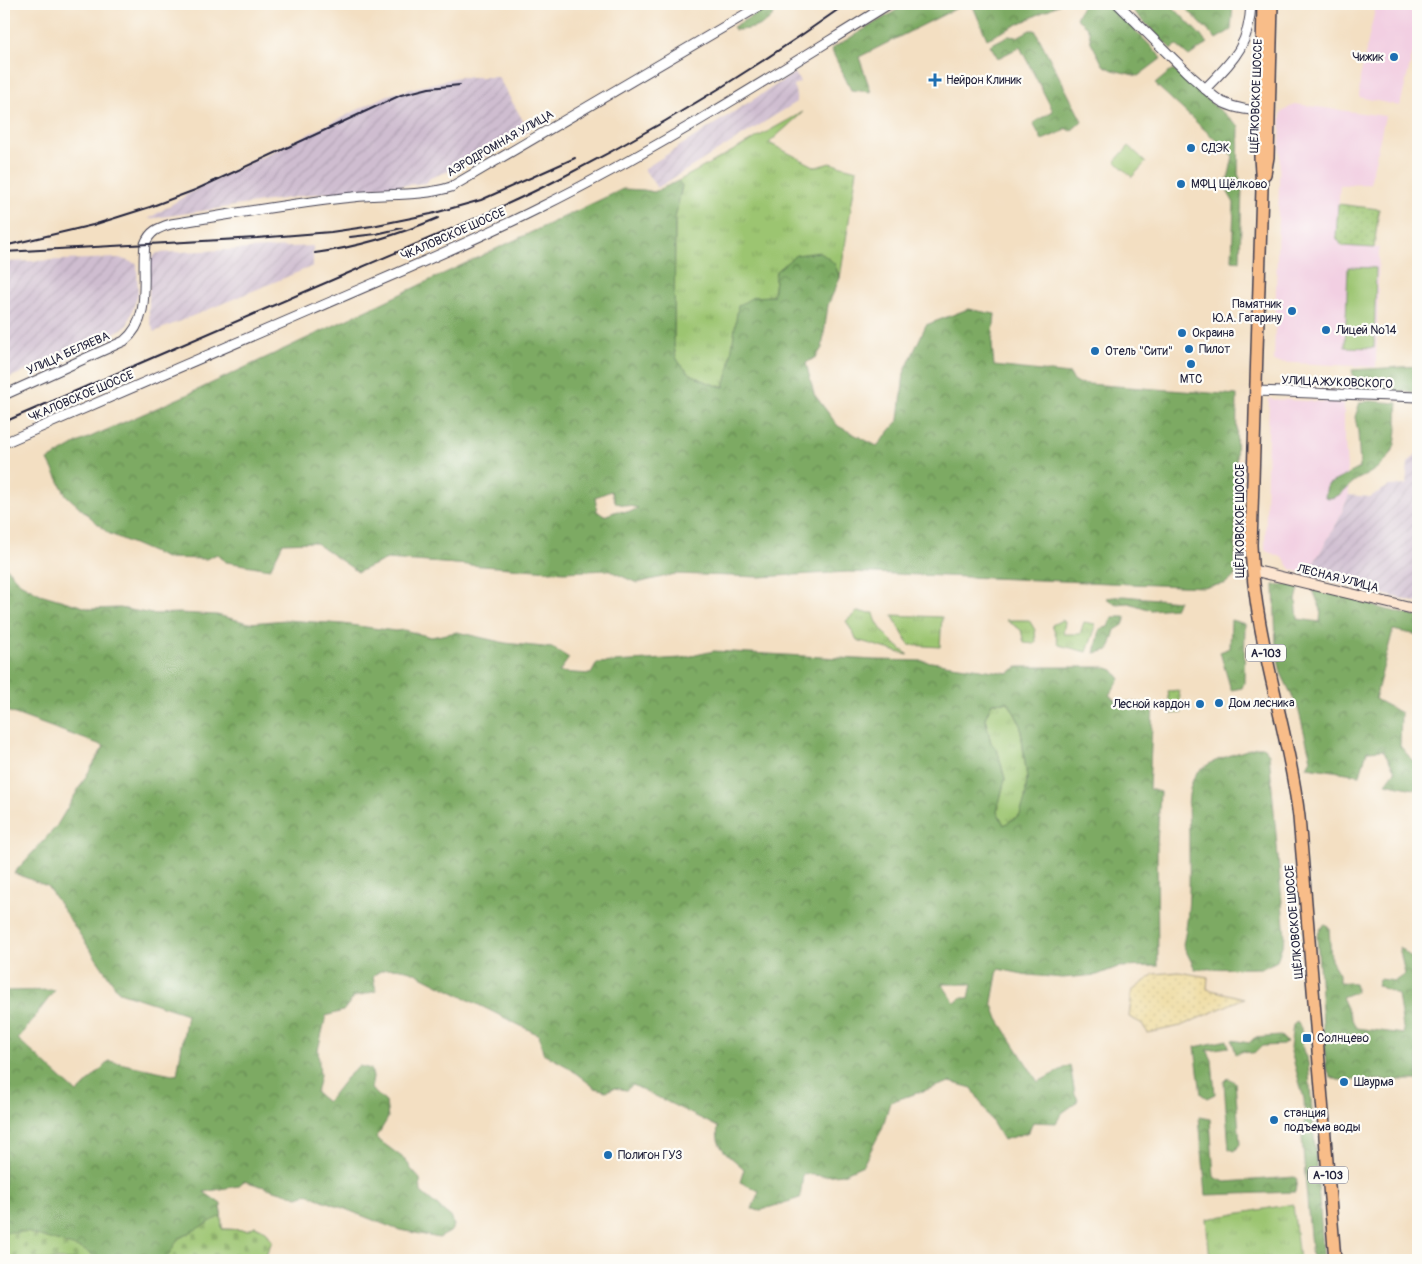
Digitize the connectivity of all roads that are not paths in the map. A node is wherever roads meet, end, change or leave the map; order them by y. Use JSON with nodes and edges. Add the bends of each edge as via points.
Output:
{"nodes":[{"id":1,"x":763,"y":4,"type":"edge"},
{"id":2,"x":889,"y":4,"type":"edge"},
{"id":3,"x":1118,"y":4,"type":"edge"},
{"id":4,"x":1251,"y":4,"type":"edge"},
{"id":5,"x":1263,"y":4,"type":"edge"},
{"id":6,"x":1272,"y":4,"type":"edge"},
{"id":7,"x":1174,"y":60,"type":"junction"},
{"id":8,"x":1215,"y":78,"type":"junction"},
{"id":9,"x":1205,"y":89,"type":"junction"},
{"id":10,"x":1261,"y":89,"type":"junction"},
{"id":11,"x":1218,"y":99,"type":"junction"},
{"id":12,"x":1240,"y":108,"type":"junction"},
{"id":13,"x":1265,"y":108,"type":"junction"},
{"id":14,"x":1260,"y":131,"type":"junction"},
{"id":15,"x":1262,"y":188,"type":"junction"},
{"id":16,"x":138,"y":327,"type":"joint"},
{"id":17,"x":1255,"y":391,"type":"junction"},
{"id":18,"x":4,"y":395,"type":"edge"},
{"id":19,"x":1418,"y":397,"type":"edge"},
{"id":20,"x":4,"y":442,"type":"edge"},
{"id":21,"x":1252,"y":570,"type":"junction"},
{"id":22,"x":1418,"y":610,"type":"edge"},
{"id":23,"x":1335,"y":1260,"type":"edge"}],
"edges":[{"from":1,"to":16,"type":"street","name":"АЭРОДРОМНАЯ УЛИЦА","via":[[451,186],[432,192],[316,201],[171,224],[151,232],[145,249],[143,302]]},
{"from":2,"to":20,"type":"street","name":"ЧКАЛОВСКОЕ ШОССЕ","via":[[748,93],[542,207],[449,251]]},
{"from":3,"to":7,"type":"street"},
{"from":4,"to":8,"type":"street","via":[[1241,49]]},
{"from":5,"to":10,"type":"main road","name":"ЩЁЛКОВСКОЕ ШОССЕ","number":"А-103"},
{"from":6,"to":13,"type":"main road","name":"ЩЁЛКОВСКОЕ ШОССЕ","number":"А-103"},
{"from":7,"to":8,"type":"street","via":[[1207,80]]},
{"from":7,"to":9,"type":"street"},
{"from":8,"to":9,"type":"street"},
{"from":8,"to":11,"type":"street","via":[[1214,93]]},
{"from":9,"to":11,"type":"street"},
{"from":10,"to":12,"type":"street","via":[[1258,99]]},
{"from":10,"to":13,"type":"main road","name":"ЩЁЛКОВСКОЕ ШОССЕ","number":"А-103"},
{"from":11,"to":12,"type":"street"},
{"from":12,"to":13,"type":"street"},
{"from":12,"to":14,"type":"street","via":[[1252,114]]},
{"from":13,"to":14,"type":"main road","name":"ЩЁЛКОВСКОЕ ШОССЕ","number":"А-103"},
{"from":13,"to":15,"type":"main road","name":"ЩЁЛКОВСКОЕ ШОССЕ","number":"А-103","via":[[1268,157]]},
{"from":14,"to":15,"type":"main road","name":"ЩЁЛКОВСКОЕ ШОССЕ","number":"А-103"},
{"from":15,"to":17,"type":"main road","name":"ЩЁЛКОВСКОЕ ШОССЕ","number":"А-103"},
{"from":16,"to":18,"type":"street","name":"УЛИЦА БЕЛЯЕВА","via":[[124,342]]},
{"from":17,"to":19,"type":"street","name":"УЛИЦА ЖУКОВСКОГО"},
{"from":17,"to":21,"type":"main road","name":"ЩЁЛКОВСКОЕ ШОССЕ","number":"А-103"},
{"from":21,"to":22,"type":"main road","name":"ЛЕСНАЯ УЛИЦА"},
{"from":21,"to":23,"type":"main road","name":"ЩЁЛКОВСКОЕ ШОССЕ","number":"А-103","via":[[1296,795]]}]}
